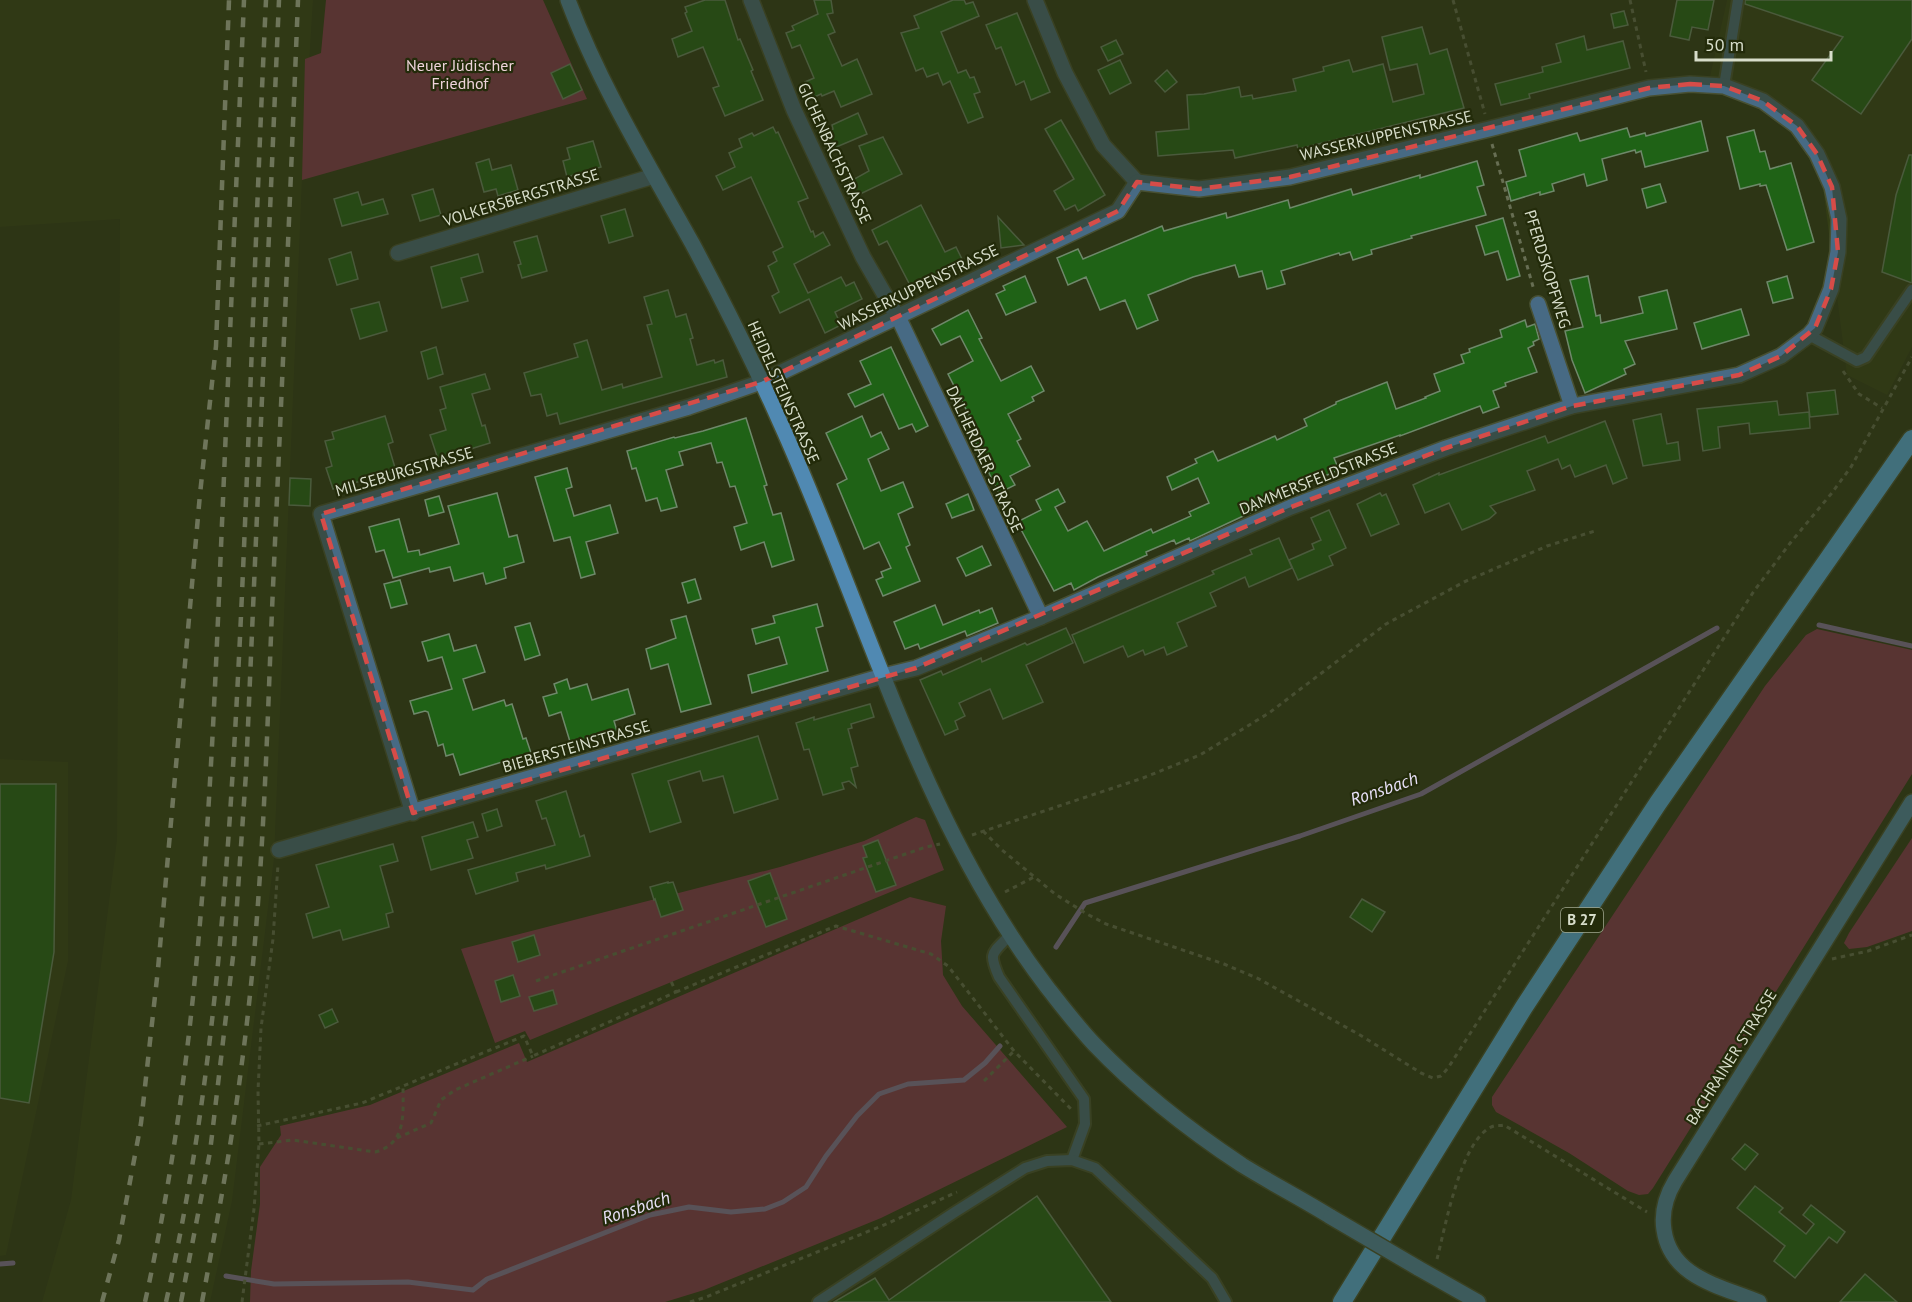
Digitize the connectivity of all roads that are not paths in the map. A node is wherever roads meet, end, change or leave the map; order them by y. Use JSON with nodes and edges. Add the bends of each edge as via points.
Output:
{"nodes":[{"id":1,"x":568,"y":0,"type":"edge"},
{"id":2,"x":751,"y":0,"type":"edge"},
{"id":3,"x":1035,"y":0,"type":"edge"},
{"id":4,"x":1738,"y":0,"type":"edge"},
{"id":5,"x":1724,"y":86,"type":"junction"},
{"id":6,"x":654,"y":176,"type":"junction"},
{"id":7,"x":1137,"y":183,"type":"junction"},
{"id":8,"x":398,"y":253,"type":"dead end"},
{"id":9,"x":1912,"y":290,"type":"edge"},
{"id":10,"x":1538,"y":304,"type":"road end"},
{"id":11,"x":898,"y":316,"type":"junction"},
{"id":12,"x":1809,"y":335,"type":"junction"},
{"id":13,"x":1781,"y":356,"type":"joint"},
{"id":14,"x":761,"y":382,"type":"junction"},
{"id":15,"x":1572,"y":406,"type":"junction"},
{"id":16,"x":1912,"y":439,"type":"edge"},
{"id":17,"x":1041,"y":617,"type":"junction"},
{"id":18,"x":883,"y":676,"type":"junction"},
{"id":19,"x":1912,"y":802,"type":"edge"},
{"id":20,"x":413,"y":813,"type":"junction"},
{"id":21,"x":279,"y":850,"type":"road end"},
{"id":22,"x":1010,"y":935,"type":"junction"},
{"id":23,"x":1072,"y":1160,"type":"junction"},
{"id":24,"x":818,"y":1302,"type":"edge"},
{"id":25,"x":1226,"y":1302,"type":"edge"},
{"id":26,"x":1342,"y":1302,"type":"edge"},
{"id":27,"x":1478,"y":1302,"type":"edge"},
{"id":28,"x":1759,"y":1302,"type":"edge"}],
"edges":[{"from":1,"to":6,"type":"main road","name":"HEIDELSTEINSTRASSE"},
{"from":2,"to":11,"type":"street","name":"GICHENBACHSTRASSE","via":[[799,120],[863,257]]},
{"from":3,"to":7,"type":"street","via":[[1065,74],[1103,145]]},
{"from":4,"to":5,"type":"lane"},
{"from":5,"to":7,"type":"street","name":"WASSERKUPPENSTRASSE","via":[[1649,88],[1290,177],[1199,189]]},
{"from":5,"to":12,"type":"street","name":"WASSERKUPPENSTRASSE","via":[[1763,101],[1797,126],[1817,154],[1832,187],[1839,219],[1838,252],[1831,289]]},
{"from":6,"to":8,"type":"street","name":"VOLKERSBERGSTRASSE"},
{"from":6,"to":14,"type":"main road","name":"HEIDELSTEINSTRASSE"},
{"from":7,"to":11,"type":"street","name":"WASSERKUPPENSTRASSE","via":[[1118,211]]},
{"from":9,"to":12,"type":"lane","via":[[1866,357],[1857,361]]},
{"from":10,"to":15,"type":"street","name":"PFERDSKOPFWEG"},
{"from":11,"to":14,"type":"street","name":"WASSERKUPPENSTRASSE"},
{"from":11,"to":17,"type":"street","name":"DALHERDAER STRASSE"},
{"from":12,"to":13,"type":"street","name":"WASSERKUPPENSTRASSE"},
{"from":13,"to":15,"type":"street","name":"DAMMERSFELDSTRASSE","via":[[1739,375]]},
{"from":14,"to":18,"type":"main road","name":"HEIDELSTEINSTRASSE"},
{"from":14,"to":20,"type":"street","name":"MILSEBURGSTRASSE","via":[[321,514]]},
{"from":15,"to":17,"type":"street","name":"DAMMERSFELDSTRASSE","via":[[1446,447],[1291,507]]},
{"from":16,"to":26,"type":"highway","number":"B 27","via":[[1658,803],[1524,1007]]},
{"from":17,"to":18,"type":"street","name":"DAMMERSFELDSTRASSE","via":[[916,668]]},
{"from":18,"to":20,"type":"street","name":"BIEBERSTEINSTRASSE"},
{"from":18,"to":22,"type":"main road","name":"HEIDELSTEINSTRASSE","via":[[941,811]]},
{"from":19,"to":28,"type":"main road","name":"BACHRAINER STRASSE","via":[[1671,1186],[1664,1206],[1663,1222],[1670,1250],[1678,1263],[1703,1281]]},
{"from":20,"to":21,"type":"street","name":"BIEBERSTEINSTRASSE"},
{"from":22,"to":23,"type":"lane","via":[[996,950],[992,962],[1084,1099],[1085,1124]]},
{"from":22,"to":27,"type":"main road","name":"HEIDELSTEINSTRASSE","bridge":true,"via":[[1092,1042],[1190,1129],[1245,1166]]},
{"from":23,"to":24,"type":"lane","via":[[1047,1161],[1025,1168]]},
{"from":23,"to":25,"type":"lane","via":[[1095,1168],[1212,1278]]}]}
